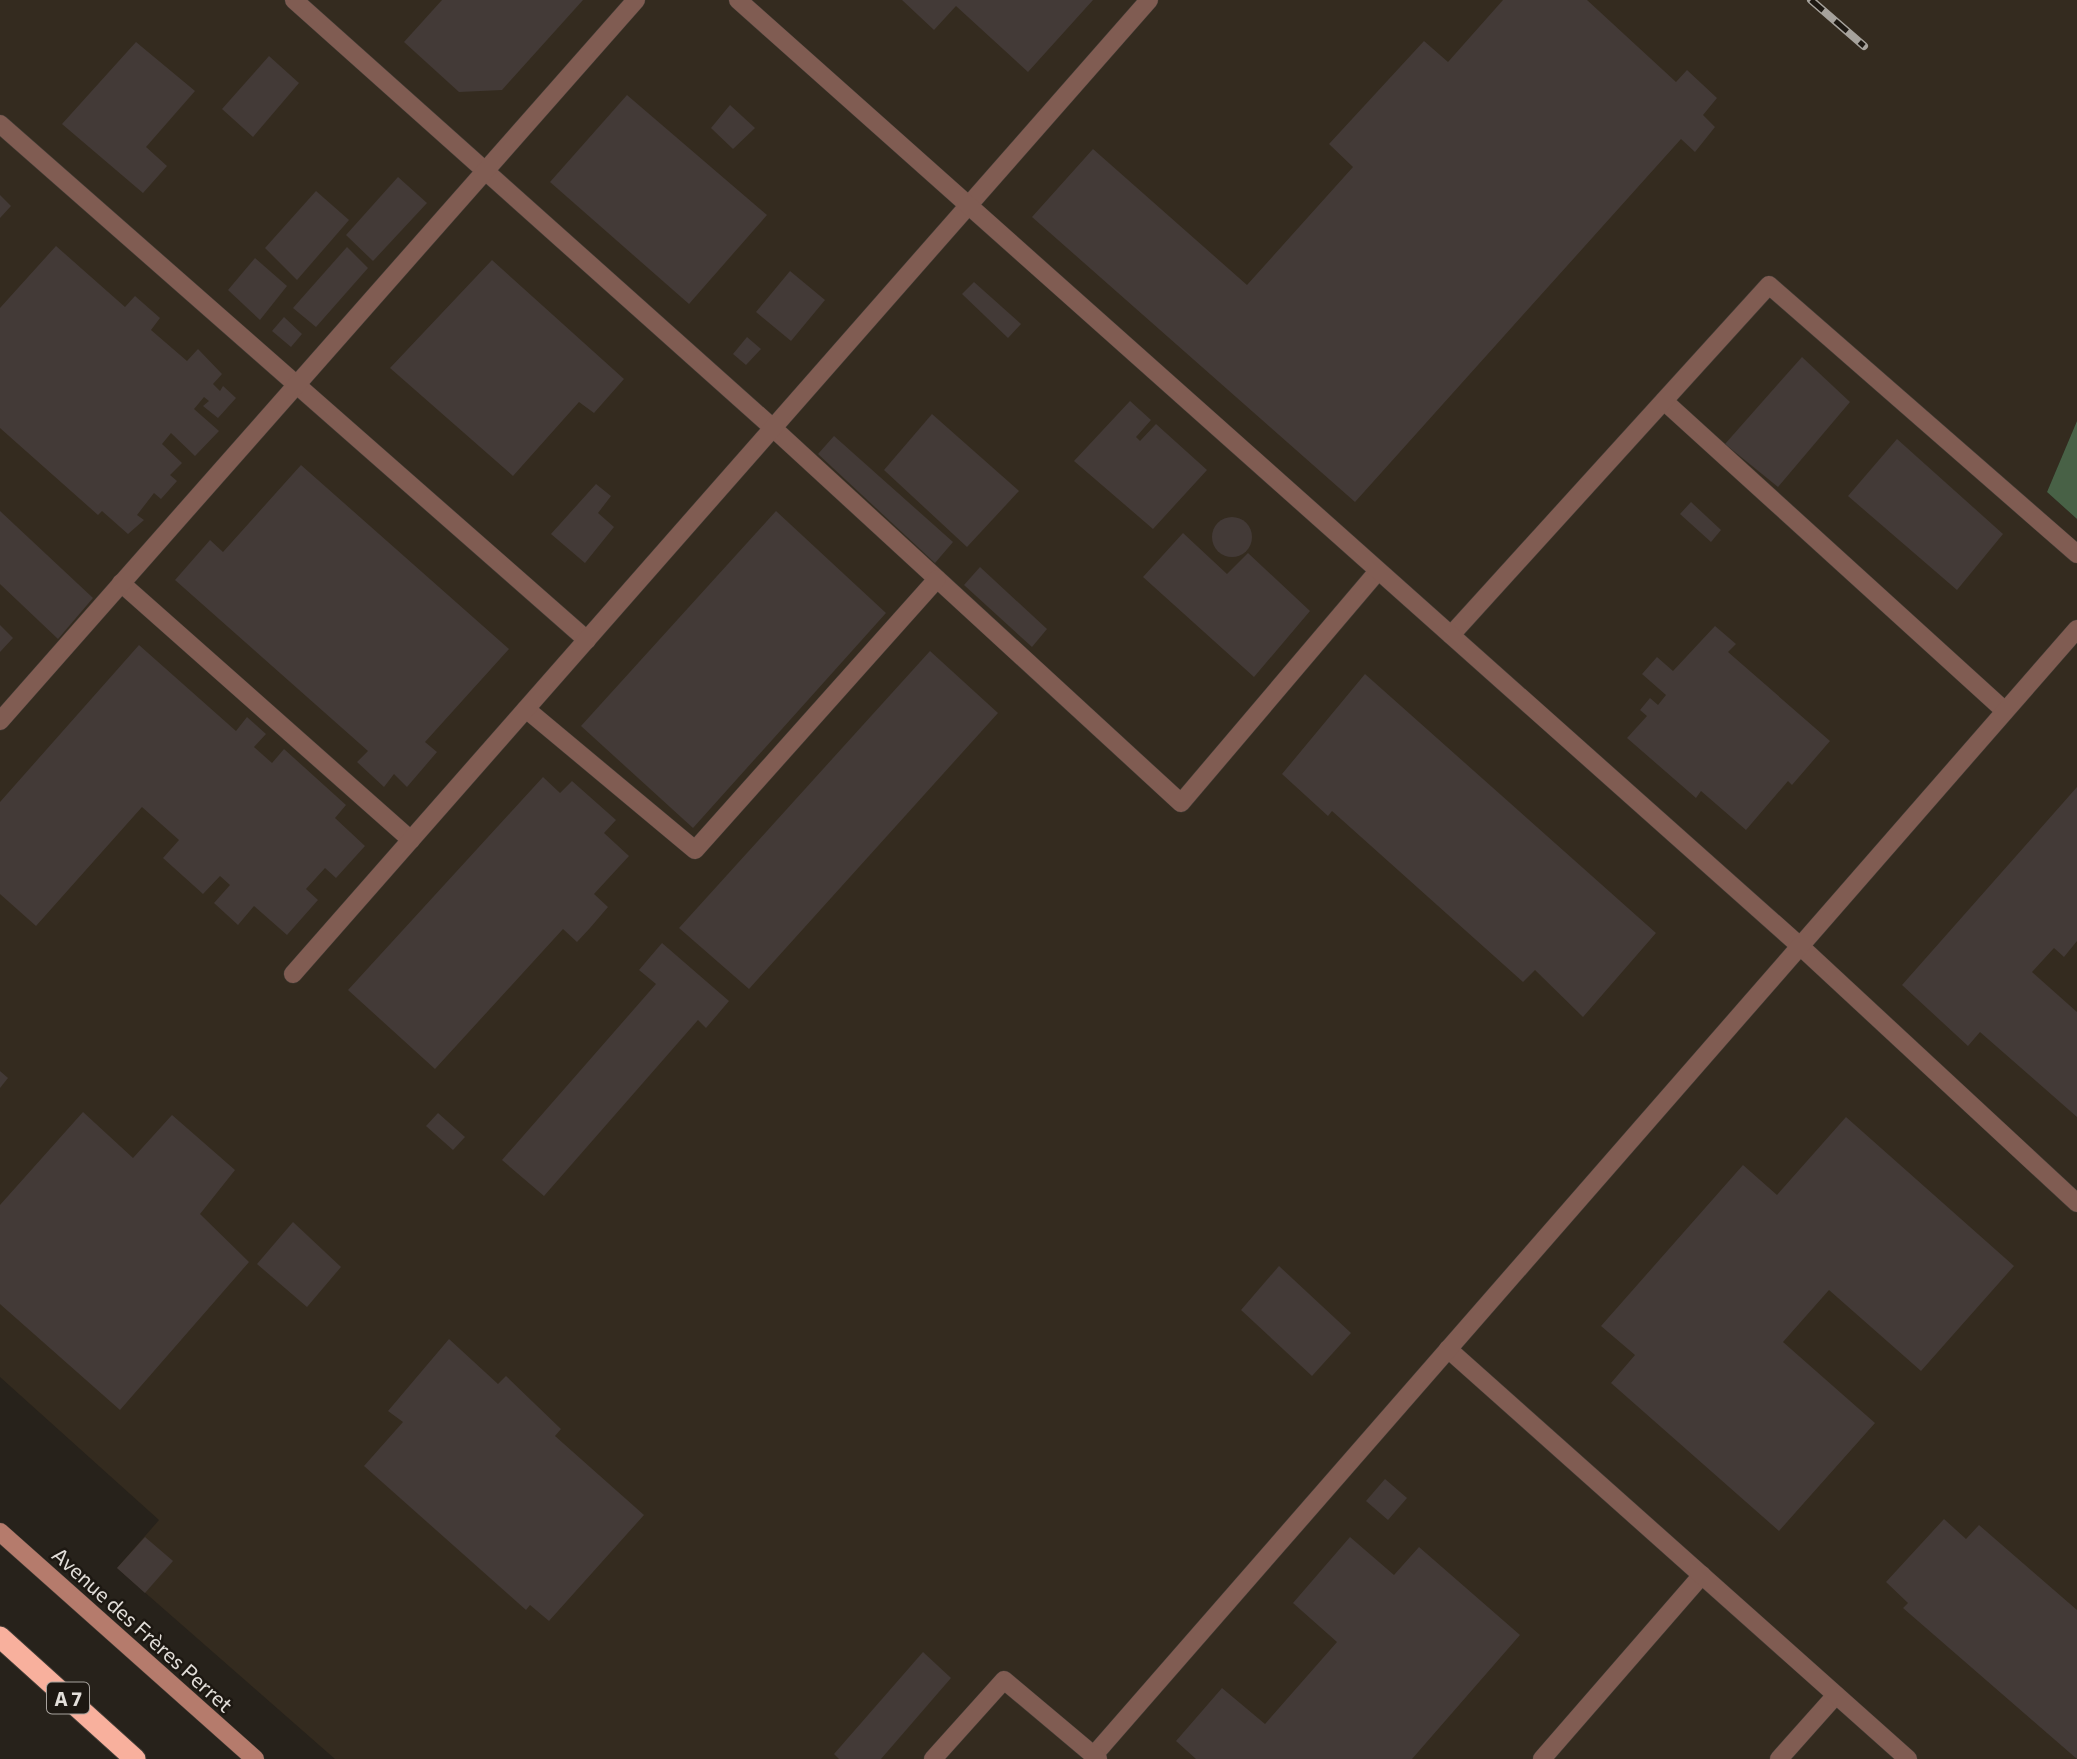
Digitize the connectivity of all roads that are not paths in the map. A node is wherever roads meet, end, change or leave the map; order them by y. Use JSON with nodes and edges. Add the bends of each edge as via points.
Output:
{"nodes":[{"id":1,"x":294,"y":0,"type":"edge"},
{"id":2,"x":636,"y":0,"type":"edge"},
{"id":3,"x":738,"y":0,"type":"edge"},
{"id":4,"x":1149,"y":0,"type":"edge"},
{"id":5,"x":0,"y":124,"type":"edge"},
{"id":6,"x":485,"y":170,"type":"junction"},
{"id":7,"x":969,"y":205,"type":"junction"},
{"id":8,"x":296,"y":385,"type":"junction"},
{"id":9,"x":1664,"y":401,"type":"junction"},
{"id":10,"x":772,"y":428,"type":"junction"},
{"id":11,"x":2077,"y":554,"type":"edge"},
{"id":12,"x":1378,"y":570,"type":"junction"},
{"id":13,"x":937,"y":579,"type":"junction"},
{"id":14,"x":121,"y":583,"type":"junction"},
{"id":15,"x":2077,"y":629,"type":"edge"},
{"id":16,"x":1451,"y":635,"type":"junction"},
{"id":17,"x":587,"y":640,"type":"junction"},
{"id":18,"x":526,"y":709,"type":"junction"},
{"id":19,"x":2005,"y":710,"type":"junction"},
{"id":20,"x":2,"y":715,"type":"edge"},
{"id":21,"x":411,"y":840,"type":"junction"},
{"id":22,"x":1800,"y":946,"type":"junction"},
{"id":23,"x":293,"y":974,"type":"dead end"},
{"id":24,"x":2077,"y":1203,"type":"edge"},
{"id":25,"x":1448,"y":1349,"type":"junction"},
{"id":26,"x":0,"y":1532,"type":"edge"},
{"id":27,"x":1702,"y":1575,"type":"junction"},
{"id":28,"x":0,"y":1637,"type":"edge"},
{"id":29,"x":1836,"y":1695,"type":"junction"},
{"id":30,"x":1096,"y":1757,"type":"edge"},
{"id":31,"x":135,"y":1759,"type":"edge"},
{"id":32,"x":255,"y":1759,"type":"edge"},
{"id":33,"x":933,"y":1759,"type":"edge"},
{"id":34,"x":1542,"y":1759,"type":"edge"},
{"id":35,"x":1779,"y":1759,"type":"edge"},
{"id":36,"x":1908,"y":1759,"type":"edge"}],
"edges":[{"from":1,"to":6,"type":"street"},
{"from":2,"to":6,"type":"street"},
{"from":3,"to":7,"type":"street"},
{"from":4,"to":7,"type":"street"},
{"from":5,"to":8,"type":"street"},
{"from":6,"to":8,"type":"street"},
{"from":6,"to":10,"type":"street"},
{"from":7,"to":10,"type":"street"},
{"from":7,"to":12,"type":"street"},
{"from":8,"to":14,"type":"street"},
{"from":8,"to":17,"type":"street"},
{"from":9,"to":11,"type":"street","via":[[1769,285]]},
{"from":9,"to":16,"type":"street"},
{"from":9,"to":19,"type":"street"},
{"from":10,"to":13,"type":"street"},
{"from":10,"to":17,"type":"street"},
{"from":12,"to":13,"type":"street","via":[[1181,803]]},
{"from":12,"to":16,"type":"street"},
{"from":13,"to":18,"type":"street","via":[[695,850]]},
{"from":14,"to":20,"type":"street"},
{"from":14,"to":21,"type":"street"},
{"from":15,"to":19,"type":"street"},
{"from":16,"to":22,"type":"street"},
{"from":17,"to":18,"type":"street"},
{"from":18,"to":21,"type":"street"},
{"from":19,"to":22,"type":"street"},
{"from":21,"to":23,"type":"street"},
{"from":22,"to":24,"type":"street"},
{"from":22,"to":25,"type":"street"},
{"from":25,"to":27,"type":"street"},
{"from":25,"to":30,"type":"street"},
{"from":26,"to":32,"type":"street","name":"Avenue des Frères Perret"},
{"from":27,"to":29,"type":"street"},
{"from":27,"to":34,"type":"street"},
{"from":28,"to":31,"type":"highway","number":"A 7"},
{"from":29,"to":35,"type":"street"},
{"from":29,"to":36,"type":"street"},
{"from":30,"to":33,"type":"street","via":[[1004,1680]]}]}
